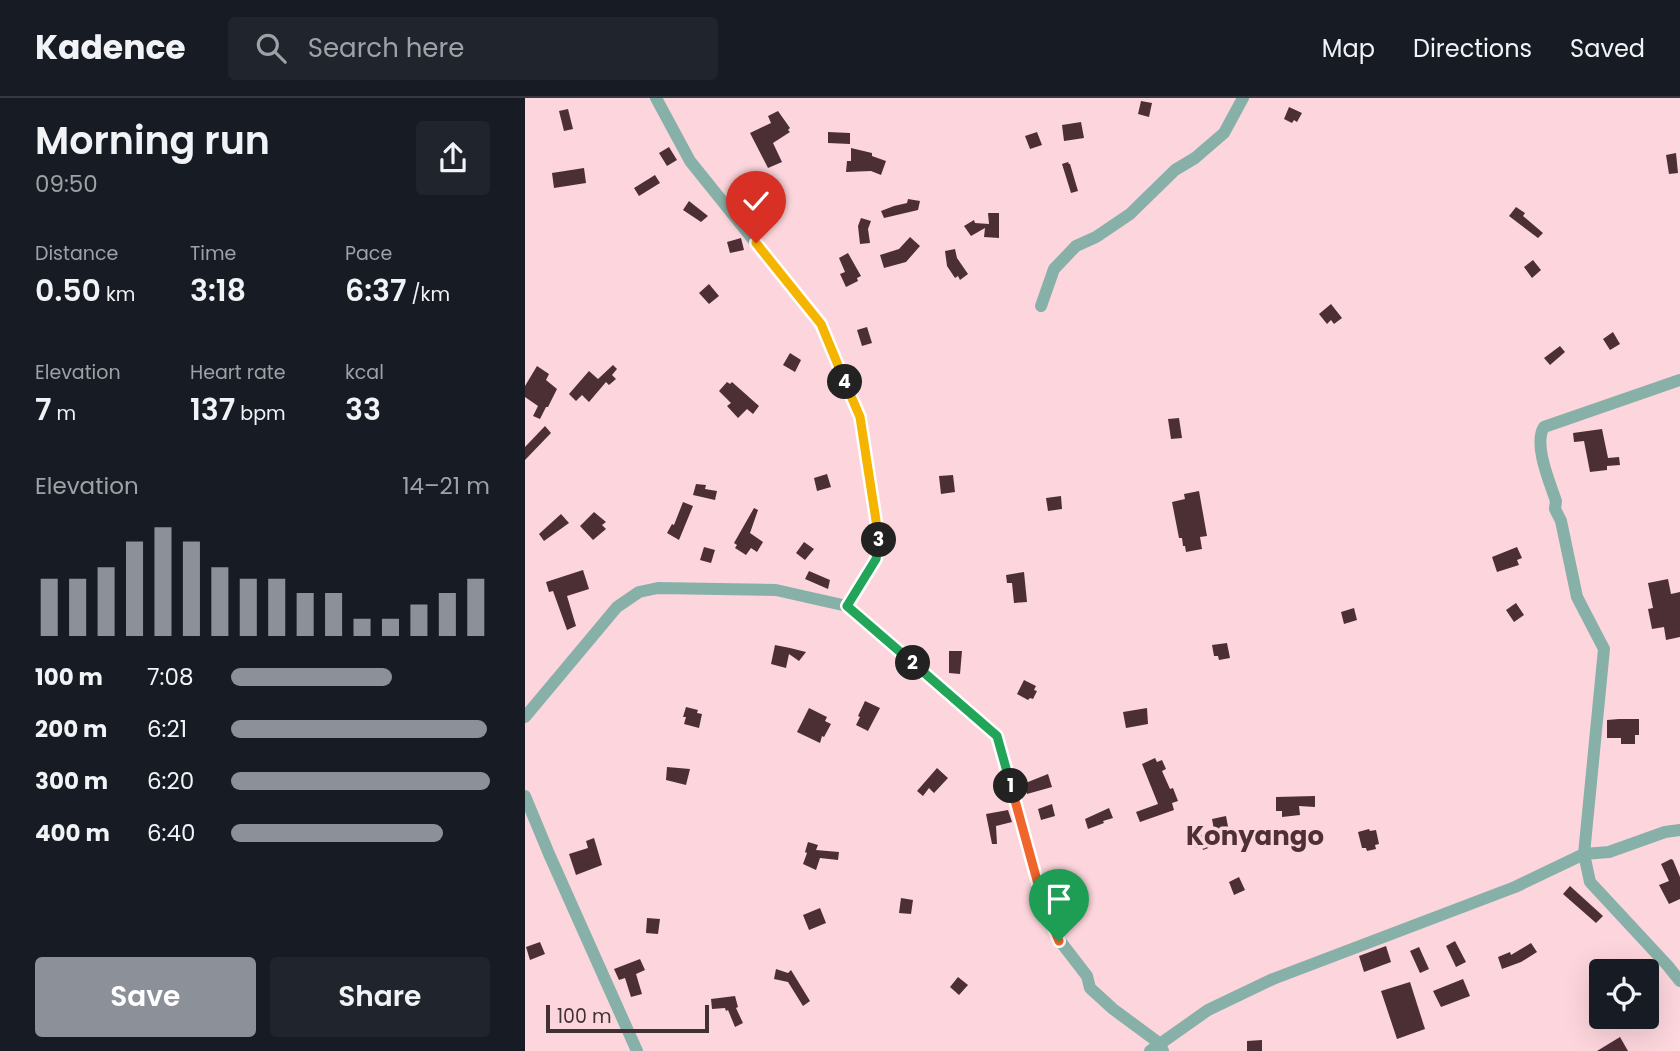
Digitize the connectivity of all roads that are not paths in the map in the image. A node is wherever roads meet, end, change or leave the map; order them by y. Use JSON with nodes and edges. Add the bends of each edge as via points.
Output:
{"nodes":[{"id":1,"x":656,"y":98,"type":"edge"},
{"id":2,"x":1243,"y":98,"type":"edge"},
{"id":3,"x":1041,"y":306,"type":"dead end"},
{"id":4,"x":1680,"y":380,"type":"edge"},
{"id":5,"x":847,"y":606,"type":"junction"},
{"id":6,"x":525,"y":717,"type":"edge"},
{"id":7,"x":525,"y":796,"type":"edge"},
{"id":8,"x":1680,"y":830,"type":"edge"},
{"id":9,"x":1584,"y":854,"type":"junction"},
{"id":10,"x":1680,"y":981,"type":"edge"},
{"id":11,"x":1157,"y":1048,"type":"edge"},
{"id":12,"x":637,"y":1051,"type":"edge"}],
"edges":[{"from":1,"to":5,"type":"street","via":[[691,161],[821,324],[860,417],[879,536],[876,559]]},
{"from":2,"to":3,"type":"street","via":[[1224,133],[1175,170],[1129,214],[1076,246],[1054,269]]},
{"from":4,"to":9,"type":"street","via":[[1544,427],[1540,434],[1577,597],[1604,649]]},
{"from":5,"to":6,"type":"street","via":[[776,590],[658,587],[639,592],[617,607]]},
{"from":5,"to":11,"type":"street","via":[[997,736],[1043,902],[1059,941],[1087,976],[1090,988]]},
{"from":7,"to":12,"type":"street"},
{"from":8,"to":9,"type":"street","via":[[1609,852]]},
{"from":9,"to":10,"type":"street","via":[[1590,882]]},
{"from":9,"to":11,"type":"street","via":[[1515,887],[1273,979],[1208,1010]]}]}
